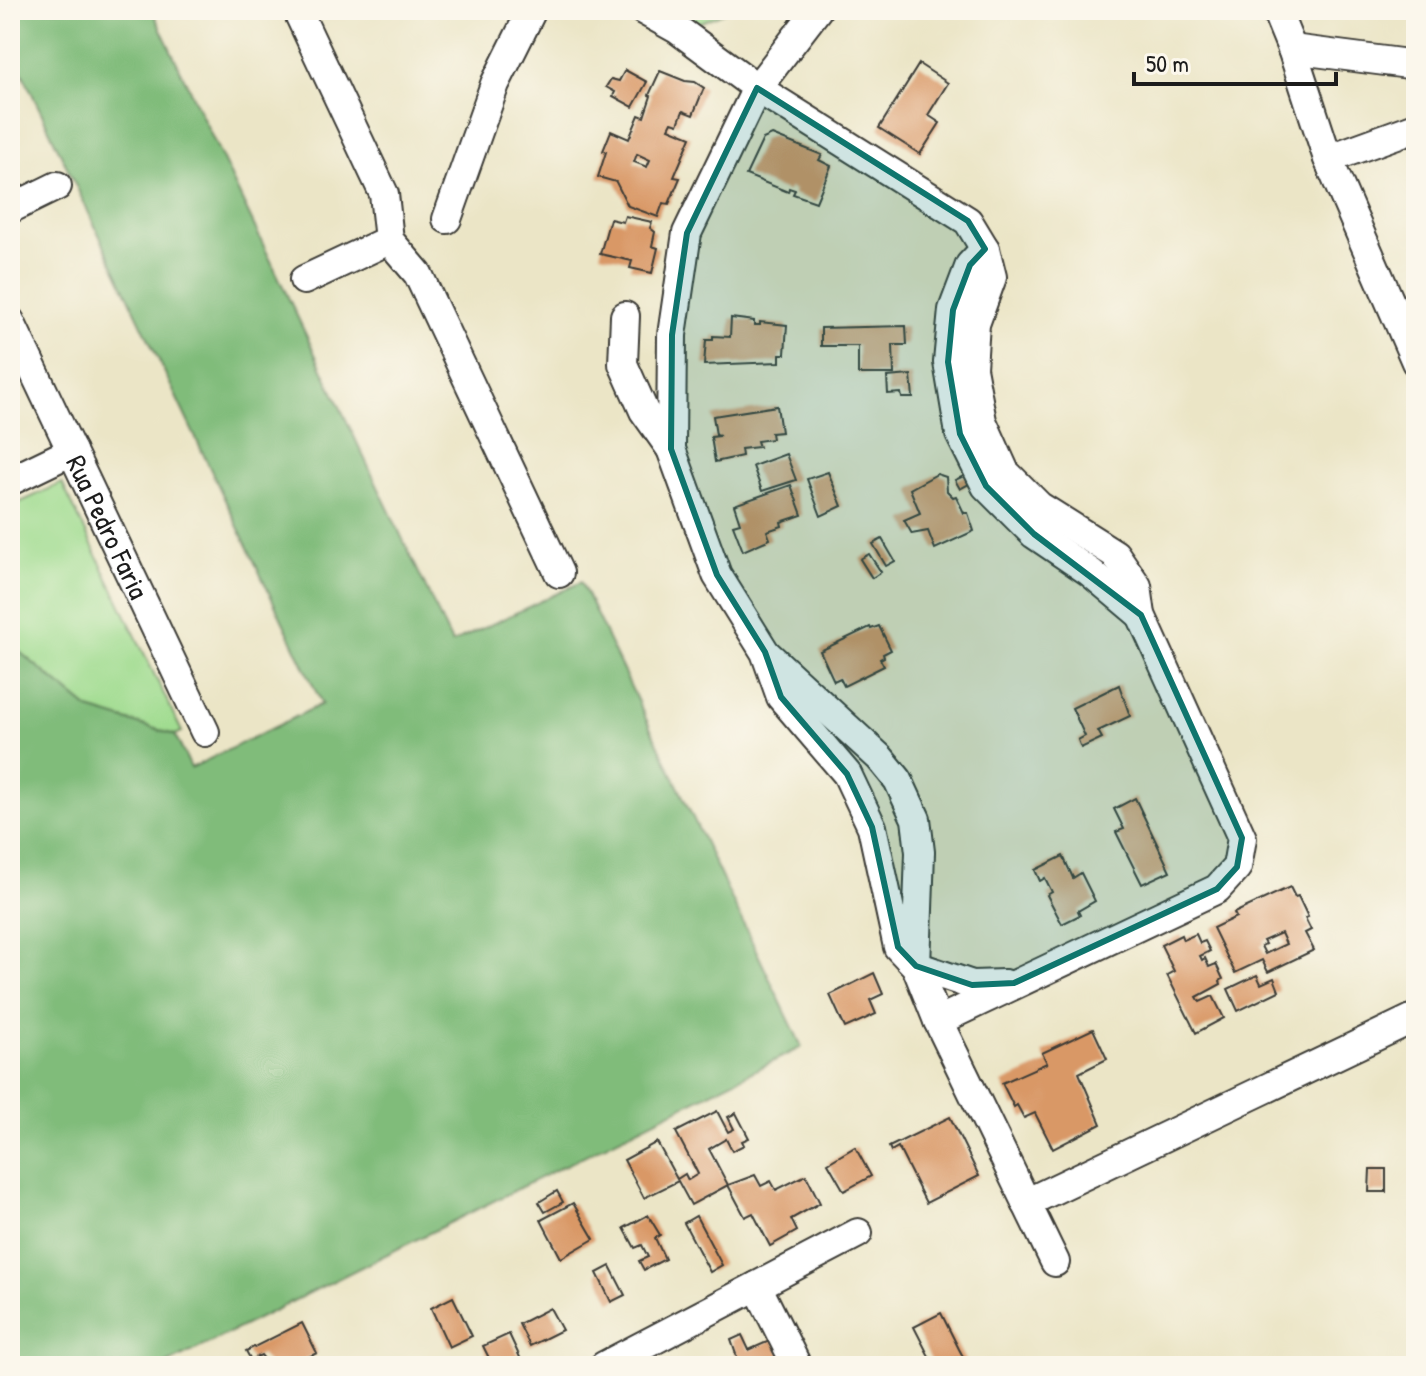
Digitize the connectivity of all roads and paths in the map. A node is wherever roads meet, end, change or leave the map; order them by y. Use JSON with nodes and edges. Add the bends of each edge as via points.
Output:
{"nodes":[{"id":1,"x":297,"y":10,"type":"edge"},
{"id":2,"x":532,"y":10,"type":"edge"},
{"id":3,"x":643,"y":10,"type":"edge"},
{"id":4,"x":817,"y":10,"type":"edge"},
{"id":5,"x":1276,"y":10,"type":"edge"},
{"id":6,"x":1292,"y":49,"type":"junction"},
{"id":7,"x":1416,"y":65,"type":"edge"},
{"id":8,"x":757,"y":88,"type":"junction"},
{"id":9,"x":1416,"y":127,"type":"edge"},
{"id":10,"x":1328,"y":159,"type":"junction"},
{"id":11,"x":57,"y":186,"type":"dead end"},
{"id":12,"x":10,"y":209,"type":"edge"},
{"id":13,"x":447,"y":219,"type":"dead end"},
{"id":14,"x":389,"y":240,"type":"junction"},
{"id":15,"x":304,"y":280,"type":"dead end"},
{"id":16,"x":625,"y":316,"type":"dead end"},
{"id":17,"x":10,"y":321,"type":"edge"},
{"id":18,"x":1416,"y":362,"type":"edge"},
{"id":19,"x":671,"y":449,"type":"junction"},
{"id":20,"x":72,"y":451,"type":"junction"},
{"id":21,"x":10,"y":481,"type":"edge"},
{"id":22,"x":559,"y":573,"type":"dead end"},
{"id":23,"x":765,"y":652,"type":"junction"},
{"id":24,"x":205,"y":732,"type":"dead end"},
{"id":25,"x":916,"y":966,"type":"junction"},
{"id":26,"x":1014,"y":983,"type":"junction"},
{"id":27,"x":1416,"y":1017,"type":"edge"},
{"id":28,"x":938,"y":1021,"type":"junction"},
{"id":29,"x":1026,"y":1203,"type":"junction"},
{"id":30,"x":858,"y":1233,"type":"dead end"},
{"id":31,"x":1055,"y":1262,"type":"dead end"},
{"id":32,"x":757,"y":1286,"type":"junction"},
{"id":33,"x":604,"y":1366,"type":"edge"},
{"id":34,"x":797,"y":1366,"type":"edge"}],
"edges":[{"from":1,"to":14,"type":"street","via":[[384,194]]},
{"from":2,"to":13,"type":"street","via":[[495,84]]},
{"from":3,"to":8,"type":"street"},
{"from":4,"to":8,"type":"street"},
{"from":5,"to":6,"type":"street"},
{"from":6,"to":7,"type":"street"},
{"from":6,"to":10,"type":"street"},
{"from":8,"to":19,"type":"street","via":[[687,233],[672,335]]},
{"from":8,"to":26,"type":"street","via":[[968,221],[985,249],[992,277],[975,324],[972,368],[982,421],[1005,472],[1039,506],[1115,554],[1137,586],[1141,615],[1242,838],[1237,867],[1217,889]]},
{"from":9,"to":10,"type":"street"},
{"from":10,"to":18,"type":"street"},
{"from":11,"to":12,"type":"street"},
{"from":14,"to":15,"type":"street"},
{"from":14,"to":22,"type":"street","via":[[418,274]]},
{"from":16,"to":19,"type":"street","via":[[623,364],[644,411]]},
{"from":17,"to":20,"type":"street","name":"Rua Pedro Faria"},
{"from":19,"to":23,"type":"street","via":[[717,575]]},
{"from":20,"to":21,"type":"street"},
{"from":20,"to":24,"type":"street","name":"Rua Pedro Faria"},
{"from":23,"to":25,"type":"street","via":[[781,697],[847,774],[872,827],[898,947]]},
{"from":23,"to":25,"type":"street","via":[[898,780],[916,819],[920,852]]},
{"from":25,"to":26,"type":"street","via":[[972,985]]},
{"from":25,"to":28,"type":"street"},
{"from":26,"to":28,"type":"street"},
{"from":27,"to":29,"type":"street"},
{"from":28,"to":29,"type":"street"},
{"from":29,"to":31,"type":"street"},
{"from":30,"to":32,"type":"street"},
{"from":32,"to":33,"type":"street"},
{"from":32,"to":34,"type":"street"}]}
